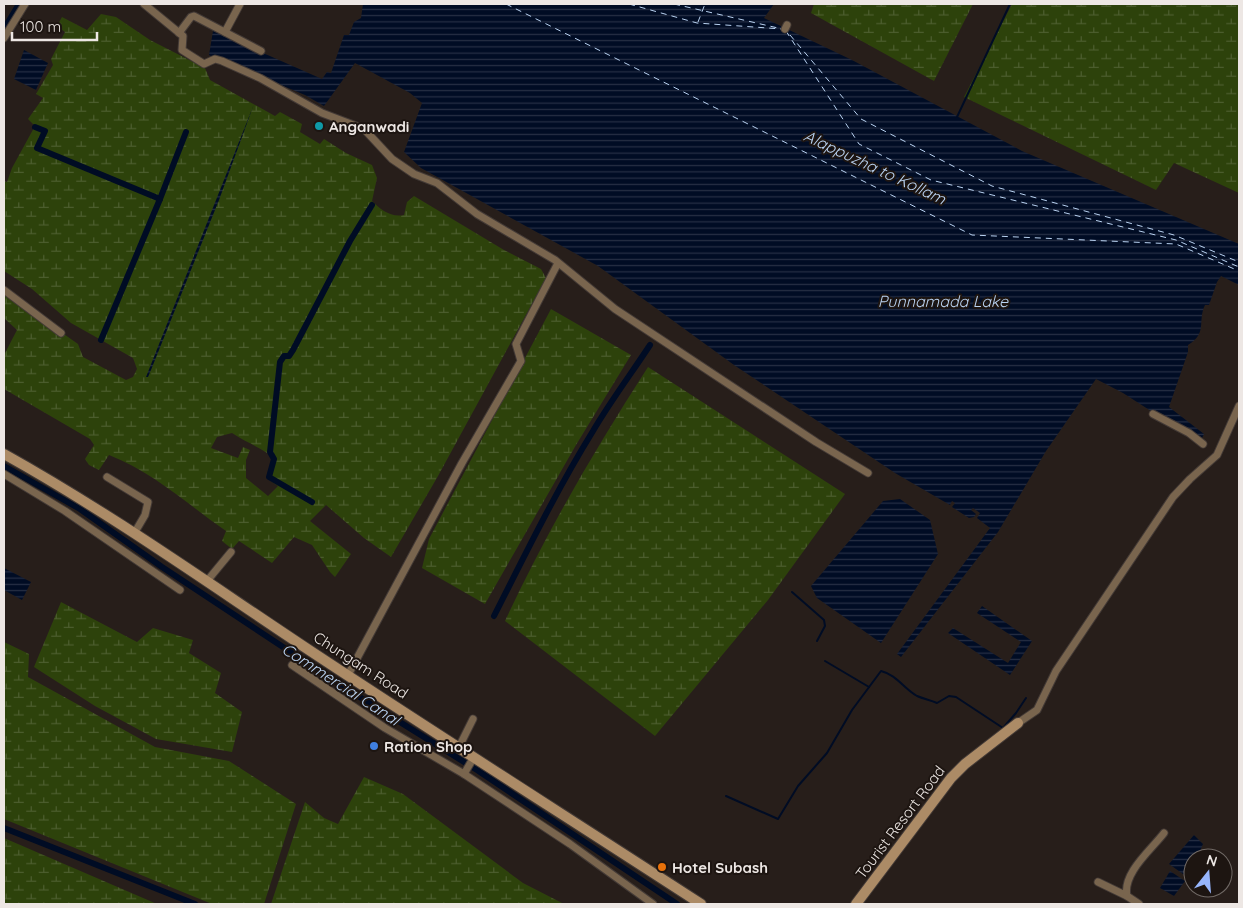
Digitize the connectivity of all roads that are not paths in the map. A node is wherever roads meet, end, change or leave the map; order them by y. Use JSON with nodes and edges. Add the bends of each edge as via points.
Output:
{"nodes":[{"id":1,"x":24,"y":4,"type":"edge"},
{"id":2,"x":144,"y":4,"type":"edge"},
{"id":3,"x":240,"y":4,"type":"edge"},
{"id":4,"x":225,"y":32,"type":"junction"},
{"id":5,"x":179,"y":33,"type":"junction"},
{"id":6,"x":4,"y":38,"type":"edge"},
{"id":7,"x":261,"y":51,"type":"dead end"},
{"id":8,"x":558,"y":263,"type":"junction"},
{"id":9,"x":4,"y":290,"type":"edge"},
{"id":10,"x":61,"y":333,"type":"dead end"},
{"id":11,"x":1239,"y":406,"type":"edge"},
{"id":12,"x":1153,"y":414,"type":"dead end"},
{"id":13,"x":1203,"y":444,"type":"dead end"},
{"id":14,"x":4,"y":454,"type":"edge"},
{"id":15,"x":868,"y":473,"type":"dead end"},
{"id":16,"x":4,"y":474,"type":"edge"},
{"id":17,"x":107,"y":477,"type":"dead end"},
{"id":18,"x":135,"y":532,"type":"junction"},
{"id":19,"x":231,"y":552,"type":"dead end"},
{"id":20,"x":207,"y":581,"type":"junction"},
{"id":21,"x":180,"y":590,"type":"dead end"},
{"id":22,"x":292,"y":665,"type":"dead end"},
{"id":23,"x":348,"y":675,"type":"junction"},
{"id":24,"x":473,"y":719,"type":"dead end"},
{"id":25,"x":1018,"y":723,"type":"joint"},
{"id":26,"x":459,"y":747,"type":"junction"},
{"id":27,"x":473,"y":759,"type":"junction"},
{"id":28,"x":464,"y":773,"type":"junction"},
{"id":29,"x":1164,"y":833,"type":"dead end"},
{"id":30,"x":1098,"y":882,"type":"dead end"},
{"id":31,"x":1127,"y":896,"type":"junction"},
{"id":32,"x":653,"y":904,"type":"edge"},
{"id":33,"x":701,"y":904,"type":"edge"},
{"id":34,"x":856,"y":904,"type":"edge"},
{"id":35,"x":1139,"y":904,"type":"edge"}],
"edges":[{"from":1,"to":6,"type":"street"},
{"from":2,"to":5,"type":"street"},
{"from":3,"to":4,"type":"street"},
{"from":4,"to":5,"type":"street","via":[[192,16]]},
{"from":4,"to":7,"type":"street"},
{"from":5,"to":8,"type":"street","via":[[184,38],[182,50],[200,62],[222,61],[322,113],[364,129],[392,159],[414,174],[437,183],[477,214]]},
{"from":8,"to":15,"type":"street","via":[[615,309]]},
{"from":8,"to":23,"type":"street","via":[[516,344],[521,361]]},
{"from":9,"to":10,"type":"street"},
{"from":11,"to":25,"type":"street","via":[[1217,455],[1174,497],[1056,671],[1036,710]]},
{"from":12,"to":13,"type":"street"},
{"from":14,"to":18,"type":"main road","name":"Chungam Road"},
{"from":16,"to":21,"type":"street","via":[[65,511]]},
{"from":17,"to":18,"type":"street","via":[[148,502]]},
{"from":18,"to":20,"type":"main road","name":"Chungam Road"},
{"from":19,"to":20,"type":"street"},
{"from":20,"to":23,"type":"main road","name":"Chungam Road"},
{"from":22,"to":28,"type":"street","via":[[385,728]]},
{"from":23,"to":26,"type":"main road","name":"Chungam Road"},
{"from":24,"to":26,"type":"street"},
{"from":25,"to":34,"type":"main road","name":"Tourist Resort Road","via":[[951,778]]},
{"from":26,"to":27,"type":"main road","name":"Chungam Road"},
{"from":27,"to":28,"type":"street"},
{"from":27,"to":33,"type":"main road","name":"Chungam Road"},
{"from":28,"to":32,"type":"street"},
{"from":29,"to":31,"type":"street","via":[[1137,864]]},
{"from":30,"to":31,"type":"street"},
{"from":31,"to":35,"type":"street"}]}
